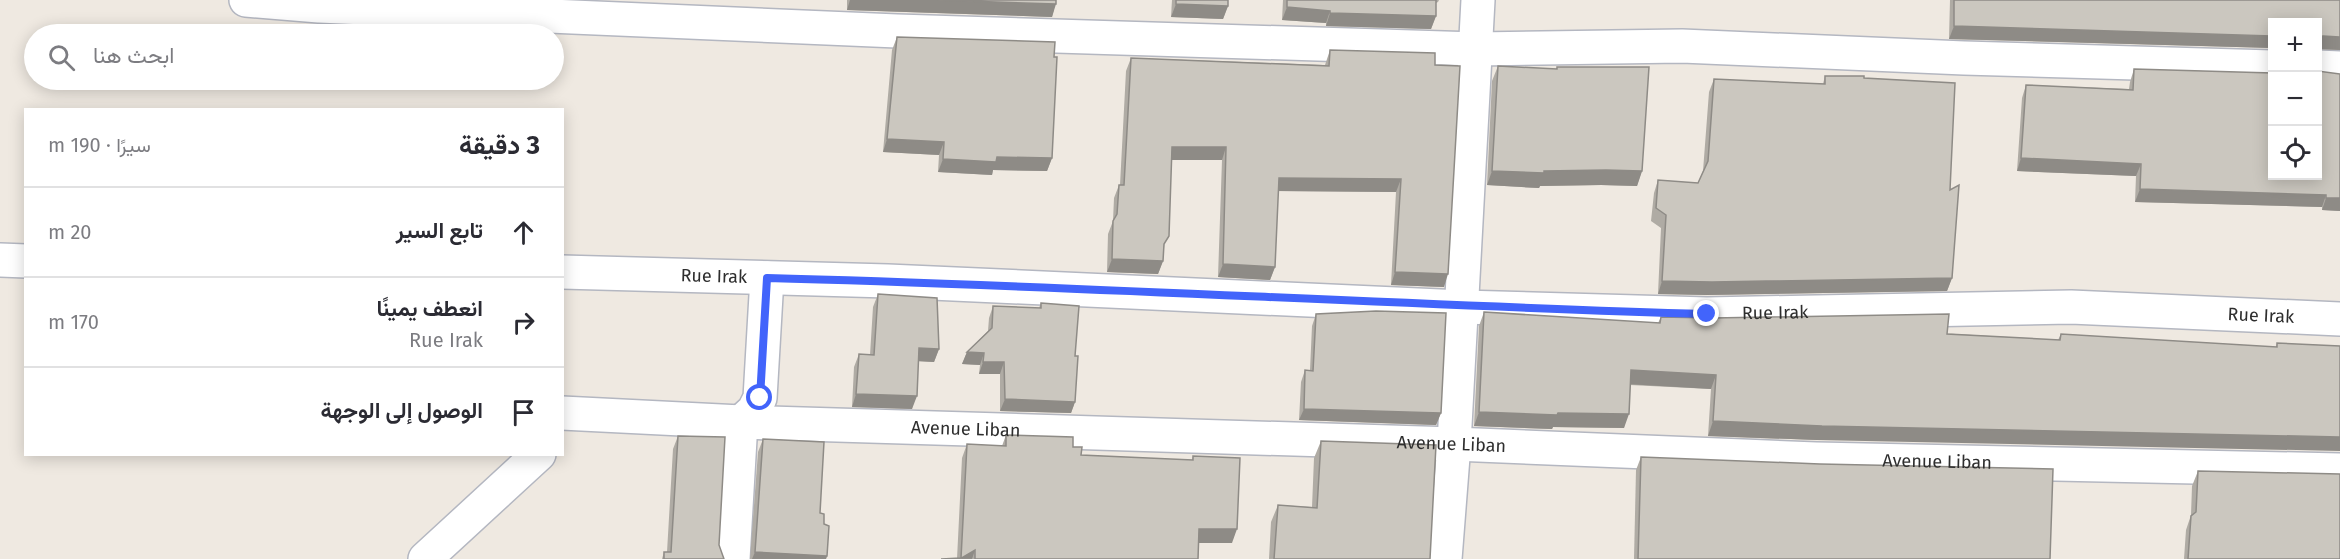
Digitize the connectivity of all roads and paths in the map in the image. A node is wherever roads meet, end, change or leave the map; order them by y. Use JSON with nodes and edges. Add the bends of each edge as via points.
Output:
{"nodes":[{"id":1,"x":246,"y":0,"type":"edge"},
{"id":2,"x":1478,"y":0,"type":"edge"},
{"id":3,"x":319,"y":3,"type":"edge"},
{"id":4,"x":1476,"y":50,"type":"junction"},
{"id":5,"x":2268,"y":67,"type":"edge"},
{"id":6,"x":2322,"y":67,"type":"edge"},
{"id":7,"x":2340,"y":68,"type":"edge"},
{"id":8,"x":0,"y":260,"type":"edge"},
{"id":9,"x":24,"y":261,"type":"edge"},
{"id":10,"x":564,"y":272,"type":"edge"},
{"id":11,"x":767,"y":278,"type":"junction"},
{"id":12,"x":1462,"y":307,"type":"junction"},
{"id":13,"x":2340,"y":319,"type":"edge"},
{"id":14,"x":570,"y":420,"type":"edge"},
{"id":15,"x":741,"y":422,"type":"junction"},
{"id":16,"x":1454,"y":444,"type":"junction"},
{"id":17,"x":537,"y":456,"type":"edge"},
{"id":18,"x":2340,"y":470,"type":"edge"},
{"id":19,"x":425,"y":559,"type":"edge"},
{"id":20,"x":733,"y":559,"type":"edge"},
{"id":21,"x":1445,"y":559,"type":"edge"}],
"edges":[{"from":1,"to":3,"type":"street"},
{"from":2,"to":4,"type":"street"},
{"from":3,"to":4,"type":"street","via":[[909,32]]},
{"from":4,"to":5,"type":"street","via":[[1682,46]]},
{"from":4,"to":12,"type":"street"},
{"from":6,"to":7,"type":"street"},
{"from":8,"to":9,"type":"street"},
{"from":10,"to":11,"type":"street","name":"Rue Irak"},
{"from":11,"to":12,"type":"street","name":"Rue Irak"},
{"from":11,"to":15,"type":"street","via":[[760,398]]},
{"from":12,"to":13,"type":"street","name":"Rue Irak","via":[[1707,314],[2072,308]]},
{"from":12,"to":16,"type":"street"},
{"from":14,"to":15,"type":"street","name":"Avenue Liban"},
{"from":15,"to":16,"type":"street","name":"Avenue Liban"},
{"from":15,"to":20,"type":"street"},
{"from":16,"to":18,"type":"street","name":"Avenue Liban","via":[[1816,459]]},
{"from":16,"to":21,"type":"street"},
{"from":17,"to":19,"type":"street"}]}
